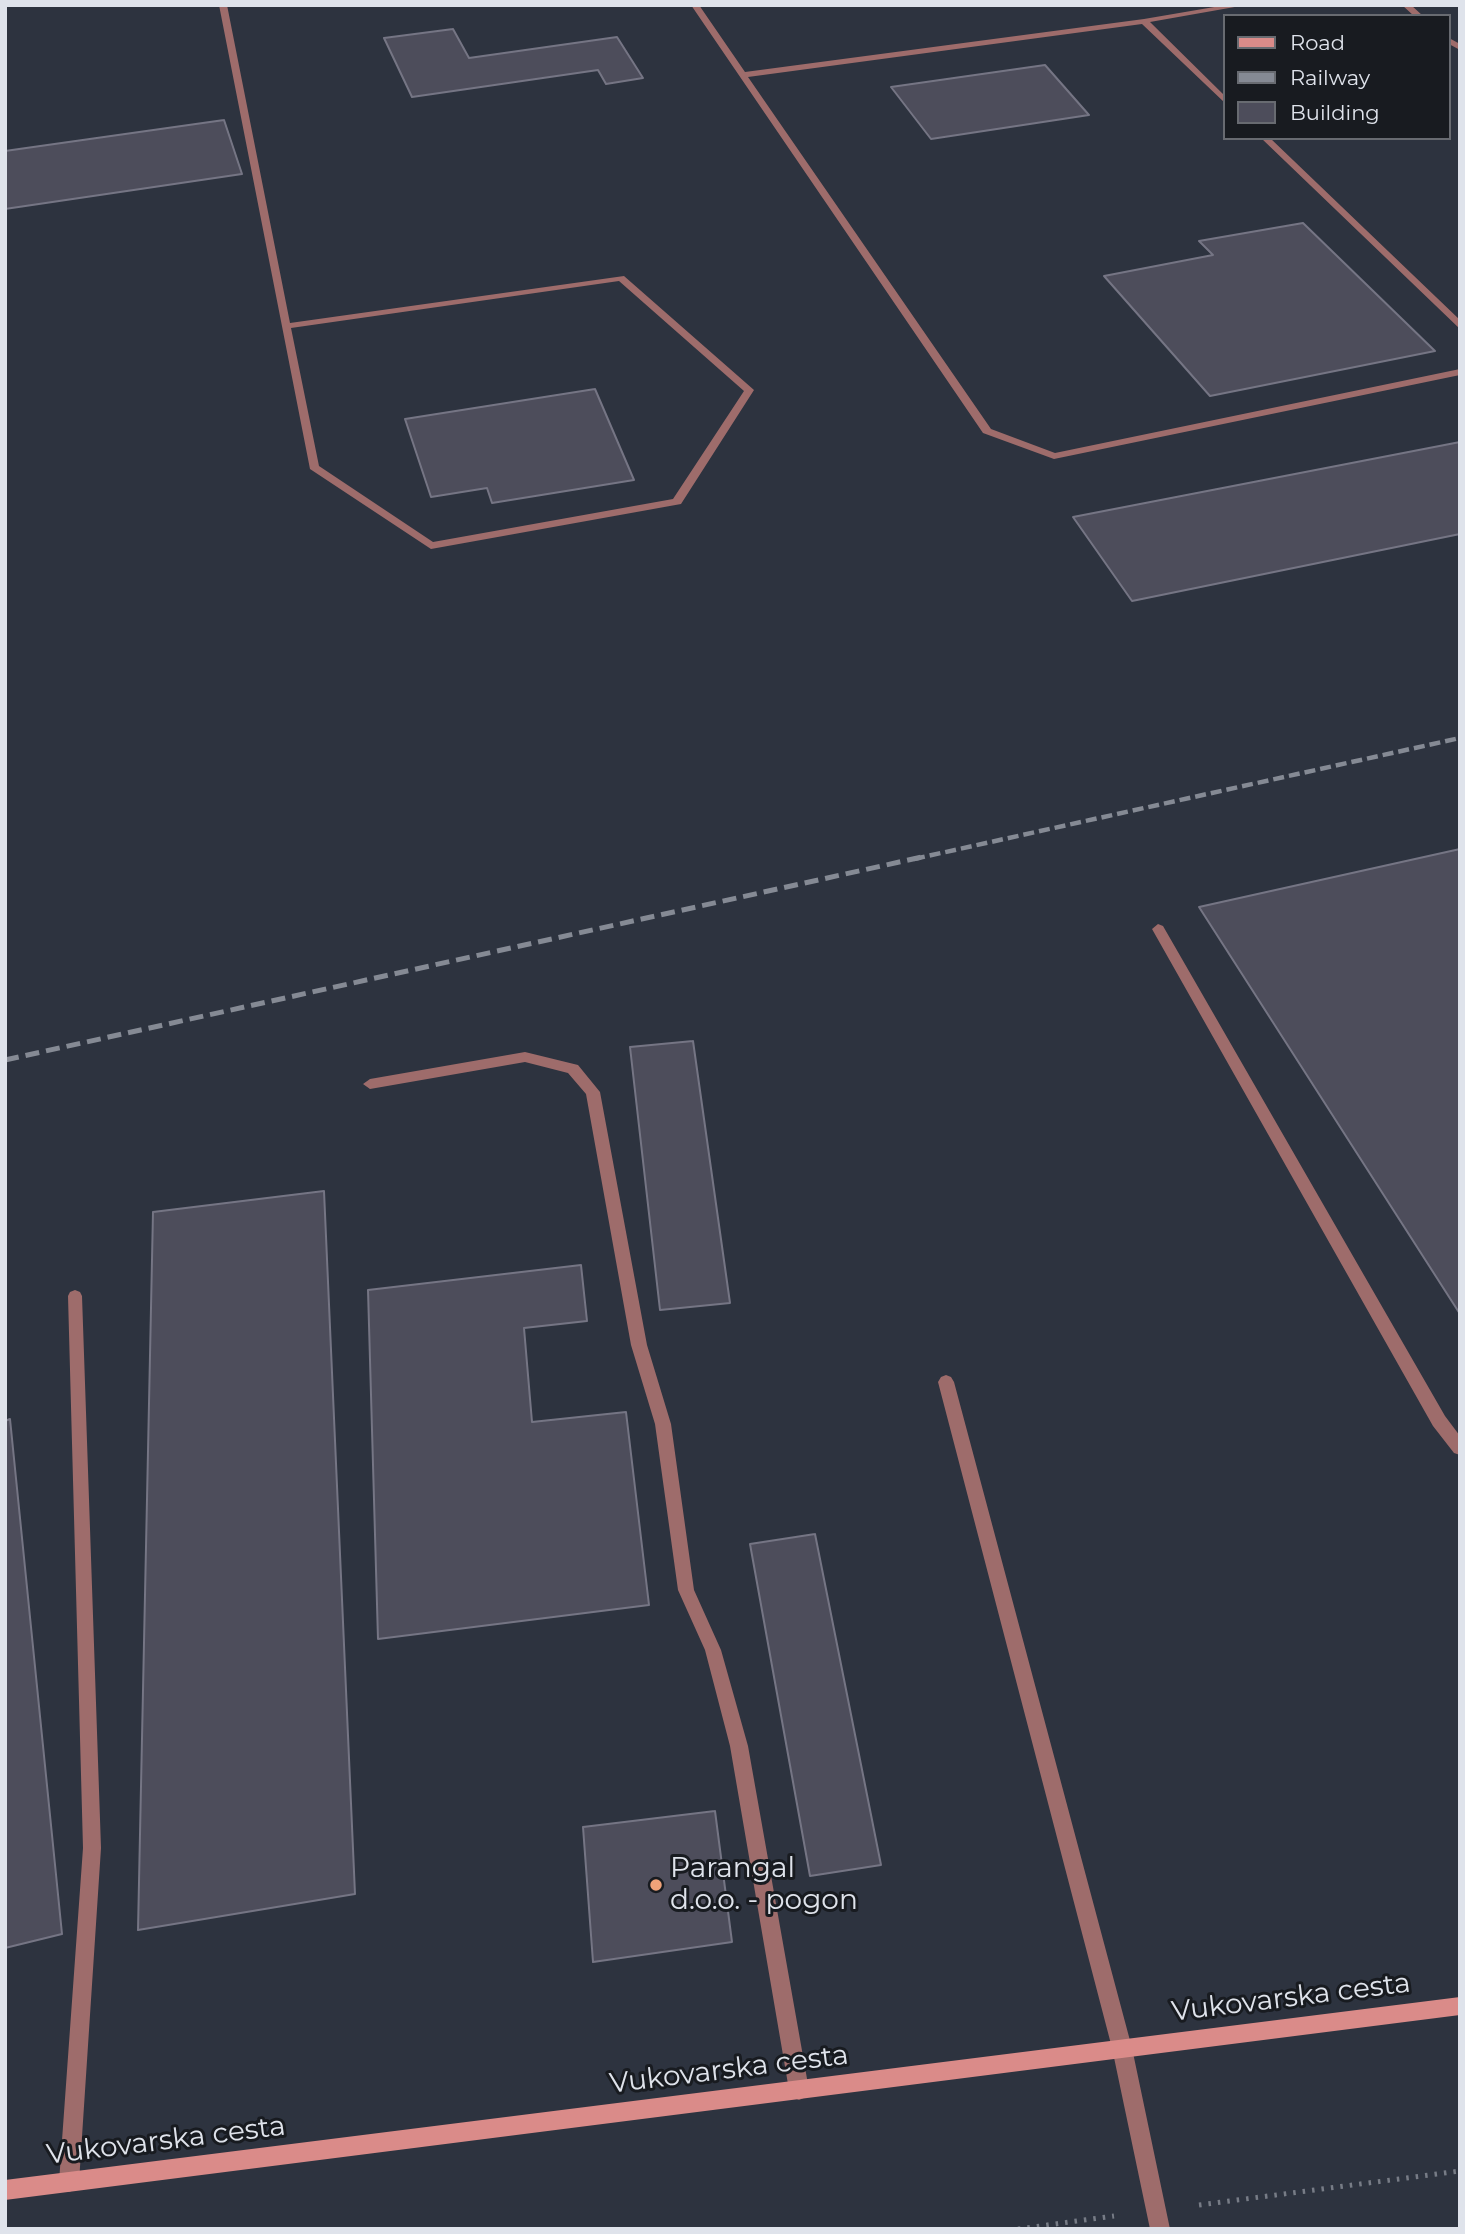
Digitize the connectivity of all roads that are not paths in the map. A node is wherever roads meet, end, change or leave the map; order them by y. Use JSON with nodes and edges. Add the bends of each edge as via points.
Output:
{"nodes":[{"id":1,"x":223,"y":5,"type":"edge"},
{"id":2,"x":695,"y":5,"type":"edge"},
{"id":3,"x":1242,"y":5,"type":"edge"},
{"id":4,"x":1144,"y":21,"type":"junction"},
{"id":5,"x":743,"y":75,"type":"junction"},
{"id":6,"x":1224,"y":99,"type":"edge"},
{"id":7,"x":1267,"y":140,"type":"edge"},
{"id":8,"x":286,"y":326,"type":"junction"},
{"id":9,"x":1460,"y":326,"type":"edge"},
{"id":10,"x":1460,"y":372,"type":"edge"},
{"id":11,"x":1158,"y":929,"type":"dead end"},
{"id":12,"x":370,"y":1084,"type":"dead end"},
{"id":13,"x":75,"y":1296,"type":"dead end"},
{"id":14,"x":946,"y":1382,"type":"dead end"},
{"id":15,"x":1460,"y":1448,"type":"edge"},
{"id":16,"x":1460,"y":2006,"type":"edge"},
{"id":17,"x":1122,"y":2048,"type":"junction"},
{"id":18,"x":799,"y":2090,"type":"junction"},
{"id":19,"x":69,"y":2182,"type":"junction"},
{"id":20,"x":5,"y":2190,"type":"edge"},
{"id":21,"x":1158,"y":2219,"type":"edge"}],
"edges":[{"from":1,"to":8,"type":"lane"},
{"from":2,"to":5,"type":"lane"},
{"from":3,"to":4,"type":"lane"},
{"from":4,"to":5,"type":"lane"},
{"from":4,"to":6,"type":"lane"},
{"from":5,"to":10,"type":"lane","via":[[987,431],[1054,456]]},
{"from":7,"to":9,"type":"lane"},
{"from":8,"to":8,"type":"lane","via":[[314,467],[431,546],[677,502],[749,390],[621,278]]},
{"from":11,"to":15,"type":"lane","via":[[1438,1421]]},
{"from":12,"to":18,"type":"lane","via":[[524,1057],[573,1069],[593,1092],[639,1345],[663,1424],[686,1590],[713,1650],[739,1746]]},
{"from":13,"to":19,"type":"lane","via":[[92,1847]]},
{"from":14,"to":17,"type":"lane"},
{"from":16,"to":17,"type":"main road","name":"Vukovarska cesta"},
{"from":17,"to":18,"type":"main road","name":"Vukovarska cesta"},
{"from":17,"to":21,"type":"lane"},
{"from":18,"to":19,"type":"main road","name":"Vukovarska cesta"},
{"from":19,"to":20,"type":"main road","name":"Vukovarska cesta"}]}
